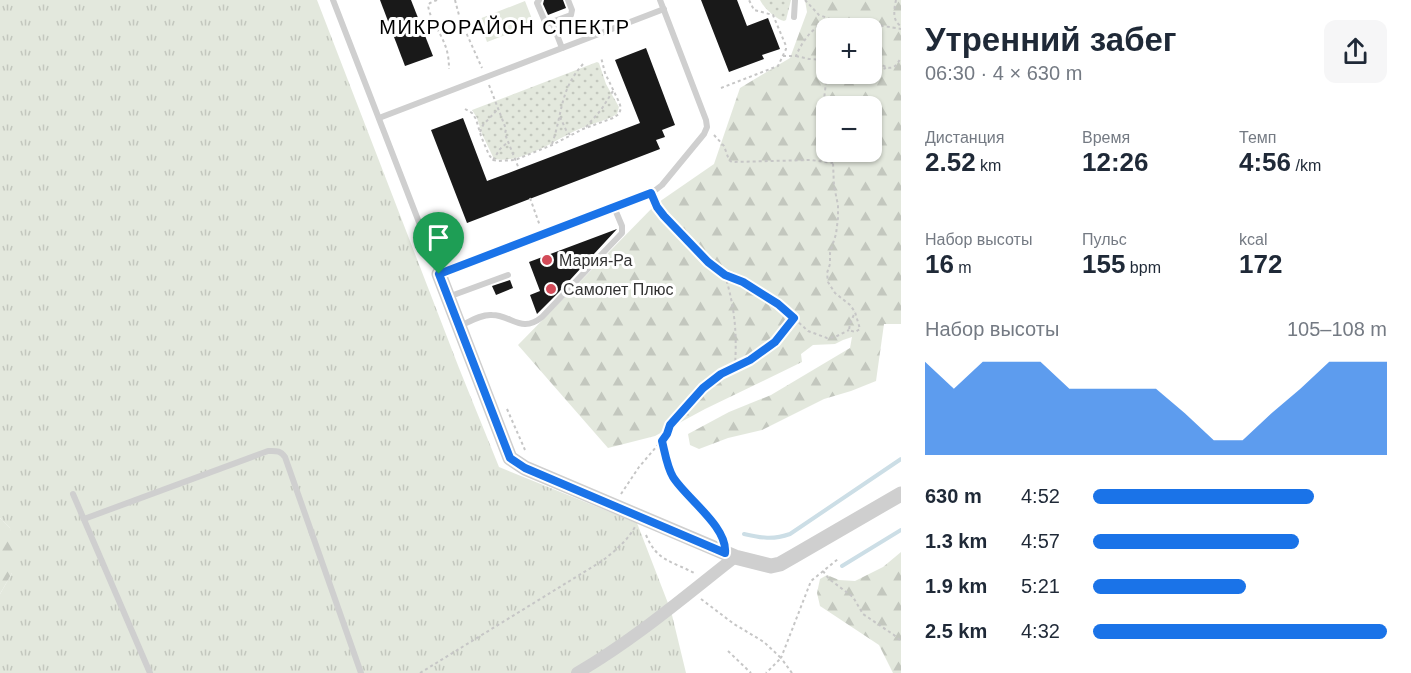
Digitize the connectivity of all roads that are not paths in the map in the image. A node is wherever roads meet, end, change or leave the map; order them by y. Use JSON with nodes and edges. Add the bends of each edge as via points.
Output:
{"nodes":[{"id":1,"x":333,"y":0,"type":"edge"},
{"id":2,"x":539,"y":0,"type":"edge"},
{"id":3,"x":568,"y":0,"type":"edge"},
{"id":4,"x":660,"y":0,"type":"edge"},
{"id":5,"x":795,"y":0,"type":"edge"},
{"id":6,"x":664,"y":9,"type":"junction"},
{"id":7,"x":794,"y":17,"type":"dead end"},
{"id":8,"x":552,"y":22,"type":"junction"},
{"id":9,"x":562,"y":48,"type":"junction"},
{"id":10,"x":379,"y":118,"type":"junction"},
{"id":11,"x":614,"y":207,"type":"junction"},
{"id":12,"x":439,"y":274,"type":"junction"},
{"id":13,"x":508,"y":275,"type":"dead end"},
{"id":14,"x":448,"y":298,"type":"junction"},
{"id":15,"x":459,"y":326,"type":"junction"},
{"id":16,"x":73,"y":494,"type":"dead end"},
{"id":17,"x":901,"y":494,"type":"edge"},
{"id":18,"x":84,"y":519,"type":"junction"},
{"id":19,"x":735,"y":557,"type":"junction"},
{"id":20,"x":150,"y":673,"type":"edge"},
{"id":21,"x":361,"y":673,"type":"edge"},
{"id":22,"x":577,"y":673,"type":"edge"}],
"edges":[{"from":1,"to":10,"type":"lane"},
{"from":2,"to":8,"type":"lane","via":[[544,22]]},
{"from":3,"to":8,"type":"lane","via":[[571,15]]},
{"from":4,"to":6,"type":"lane"},
{"from":5,"to":7,"type":"lane"},
{"from":6,"to":9,"type":"lane"},
{"from":6,"to":11,"type":"lane","via":[[707,127],[658,189]]},
{"from":8,"to":9,"type":"lane"},
{"from":9,"to":10,"type":"lane"},
{"from":10,"to":12,"type":"lane"},
{"from":11,"to":12,"type":"lane"},
{"from":11,"to":15,"type":"lane","via":[[622,233],[542,317],[522,324],[486,315]]},
{"from":12,"to":14,"type":"street"},
{"from":13,"to":14,"type":"lane"},
{"from":14,"to":15,"type":"street"},
{"from":15,"to":19,"type":"street","via":[[510,458],[525,468]]},
{"from":16,"to":18,"type":"lane"},
{"from":17,"to":19,"type":"street","via":[[780,564],[762,565]]},
{"from":18,"to":20,"type":"lane"},
{"from":18,"to":21,"type":"lane","via":[[268,452],[282,453]]},
{"from":19,"to":22,"type":"street","via":[[606,657]]}]}
